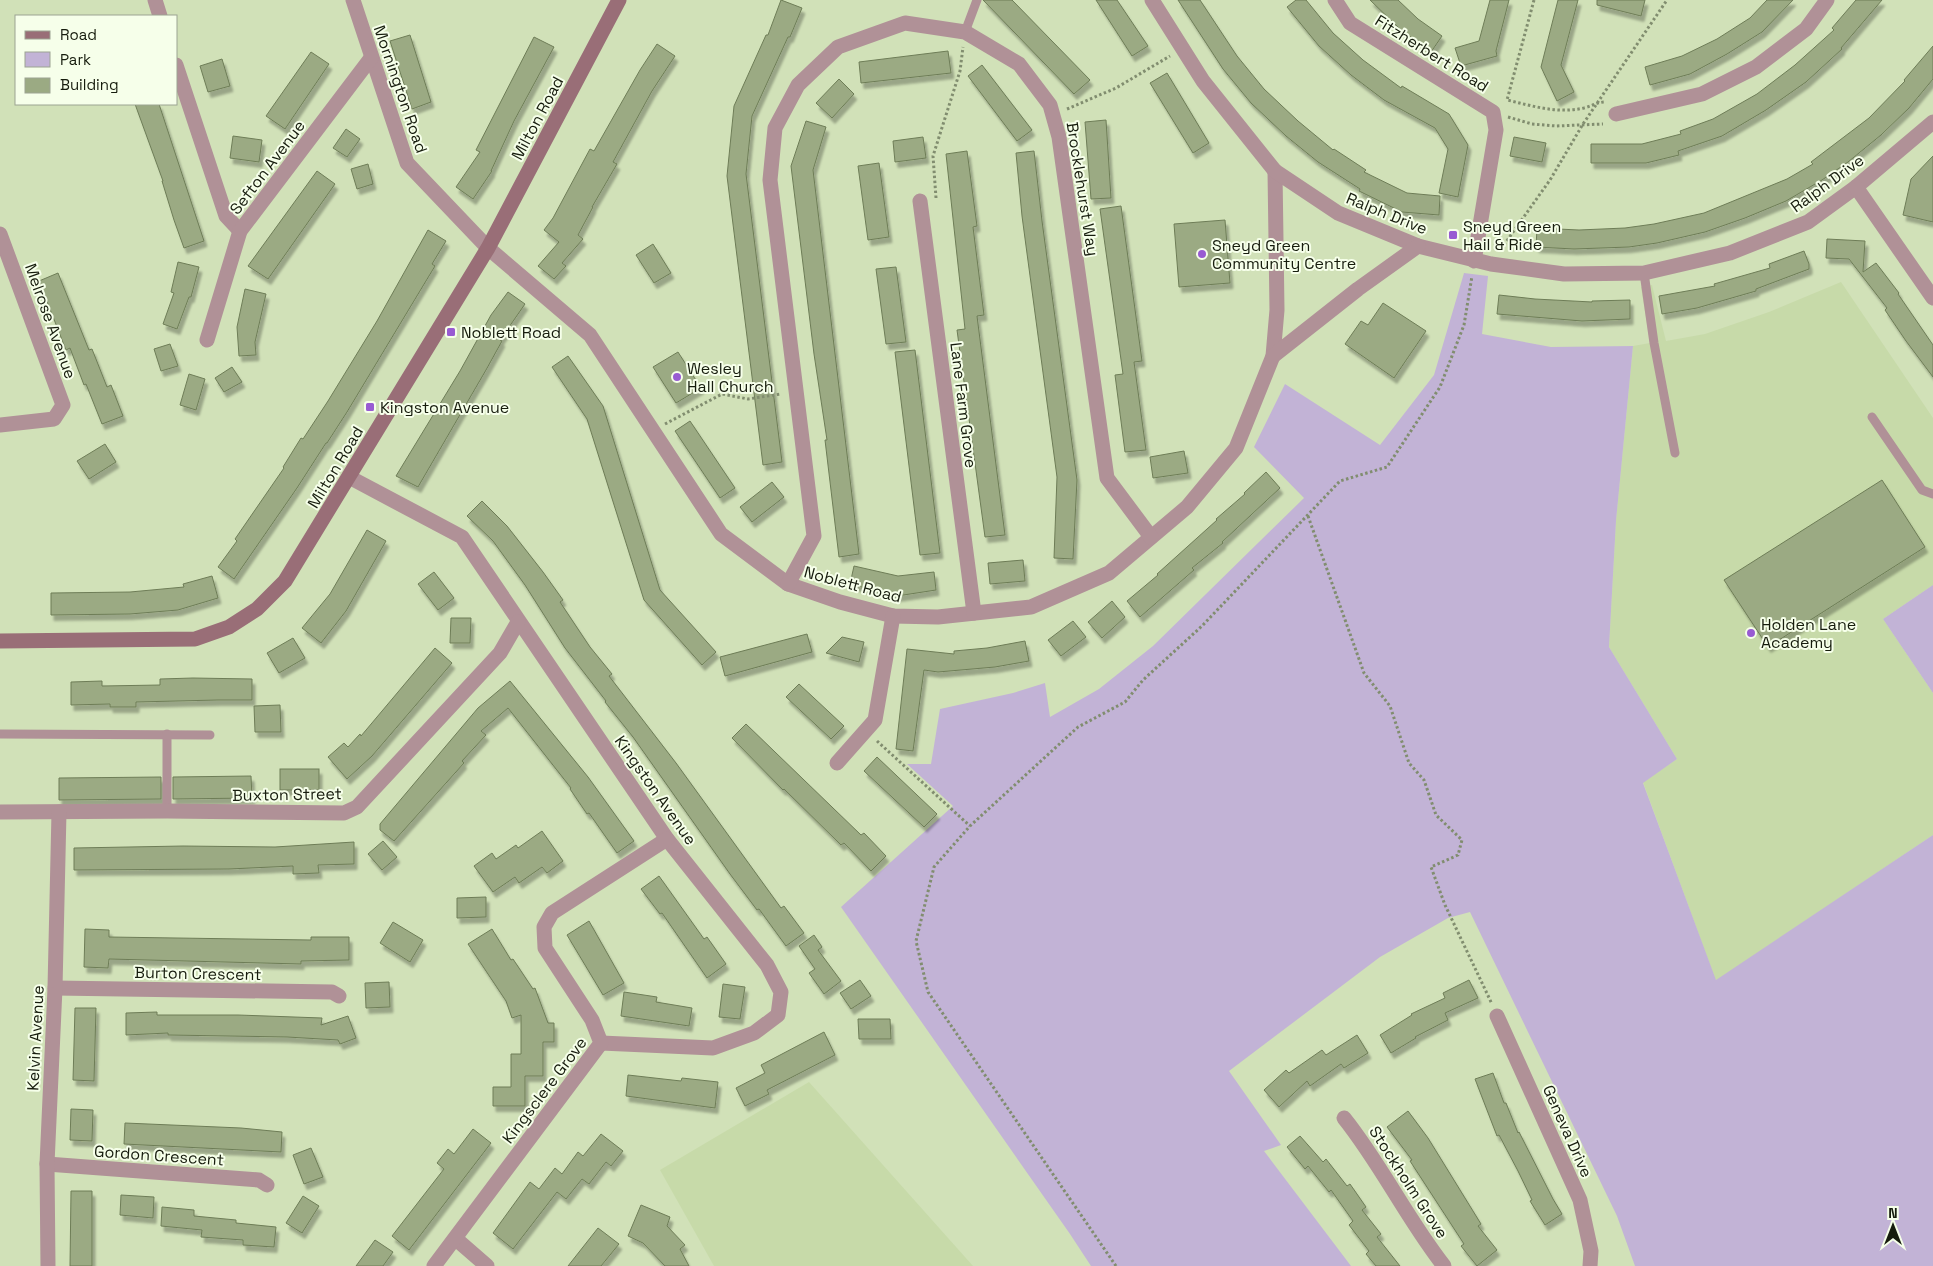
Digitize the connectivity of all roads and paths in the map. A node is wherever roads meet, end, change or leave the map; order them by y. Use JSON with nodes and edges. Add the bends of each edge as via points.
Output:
{"nodes":[{"id":1,"x":155,"y":0,"type":"edge"},
{"id":2,"x":353,"y":0,"type":"edge"},
{"id":3,"x":619,"y":0,"type":"edge"},
{"id":4,"x":977,"y":0,"type":"edge"},
{"id":5,"x":1152,"y":0,"type":"edge"},
{"id":6,"x":1335,"y":0,"type":"edge"},
{"id":7,"x":1534,"y":0,"type":"edge"},
{"id":8,"x":1667,"y":0,"type":"edge"},
{"id":9,"x":1827,"y":0,"type":"edge"},
{"id":10,"x":160,"y":15,"type":"edge"},
{"id":11,"x":964,"y":32,"type":"junction"},
{"id":12,"x":1183,"y":48,"type":"junction"},
{"id":13,"x":371,"y":58,"type":"junction"},
{"id":14,"x":178,"y":71,"type":"edge"},
{"id":15,"x":1598,"y":102,"type":"junction"},
{"id":16,"x":1494,"y":112,"type":"junction"},
{"id":17,"x":1052,"y":114,"type":"junction"},
{"id":18,"x":1616,"y":114,"type":"junction"},
{"id":19,"x":1933,"y":122,"type":"edge"},
{"id":20,"x":1583,"y":124,"type":"junction"},
{"id":21,"x":1275,"y":171,"type":"junction"},
{"id":22,"x":1856,"y":187,"type":"junction"},
{"id":23,"x":920,"y":201,"type":"joint"},
{"id":24,"x":240,"y":231,"type":"junction"},
{"id":25,"x":0,"y":234,"type":"edge"},
{"id":26,"x":1418,"y":246,"type":"junction"},
{"id":27,"x":488,"y":248,"type":"junction"},
{"id":28,"x":1474,"y":261,"type":"junction"},
{"id":29,"x":1491,"y":264,"type":"junction"},
{"id":30,"x":1644,"y":273,"type":"junction"},
{"id":31,"x":1933,"y":298,"type":"edge"},
{"id":32,"x":207,"y":340,"type":"dead end"},
{"id":33,"x":1273,"y":356,"type":"junction"},
{"id":34,"x":796,"y":392,"type":"junction"},
{"id":35,"x":1872,"y":417,"type":"dead end"},
{"id":36,"x":0,"y":425,"type":"edge"},
{"id":37,"x":653,"y":431,"type":"junction"},
{"id":38,"x":1675,"y":453,"type":"dead end"},
{"id":39,"x":349,"y":477,"type":"junction"},
{"id":40,"x":1933,"y":494,"type":"edge"},
{"id":41,"x":1308,"y":516,"type":"junction"},
{"id":42,"x":1151,"y":537,"type":"junction"},
{"id":43,"x":788,"y":584,"type":"junction"},
{"id":44,"x":974,"y":613,"type":"junction"},
{"id":45,"x":893,"y":616,"type":"junction"},
{"id":46,"x":518,"y":622,"type":"junction"},
{"id":47,"x":0,"y":641,"type":"edge"},
{"id":48,"x":865,"y":730,"type":"junction"},
{"id":49,"x":0,"y":734,"type":"edge"},
{"id":50,"x":167,"y":734,"type":"junction"},
{"id":51,"x":210,"y":736,"type":"dead end"},
{"id":52,"x":837,"y":763,"type":"dead end"},
{"id":53,"x":167,"y":811,"type":"junction"},
{"id":54,"x":0,"y":812,"type":"edge"},
{"id":55,"x":59,"y":812,"type":"junction"},
{"id":56,"x":970,"y":826,"type":"junction"},
{"id":57,"x":667,"y":839,"type":"junction"},
{"id":58,"x":55,"y":988,"type":"junction"},
{"id":59,"x":339,"y":996,"type":"dead end"},
{"id":60,"x":1497,"y":1016,"type":"joint"},
{"id":61,"x":601,"y":1043,"type":"junction"},
{"id":62,"x":1344,"y":1118,"type":"dead end"},
{"id":63,"x":47,"y":1164,"type":"junction"},
{"id":64,"x":267,"y":1185,"type":"dead end"},
{"id":65,"x":456,"y":1239,"type":"junction"},
{"id":66,"x":48,"y":1266,"type":"edge"},
{"id":67,"x":434,"y":1266,"type":"edge"},
{"id":68,"x":486,"y":1266,"type":"edge"},
{"id":69,"x":1116,"y":1266,"type":"edge"},
{"id":70,"x":1444,"y":1266,"type":"edge"},
{"id":71,"x":1590,"y":1266,"type":"edge"}],
"edges":[{"from":1,"to":10,"type":"street"},
{"from":2,"to":13,"type":"street","name":"Mornington Road"},
{"from":3,"to":27,"type":"street","name":"Milton Road"},
{"from":4,"to":11,"type":"lane"},
{"from":5,"to":12,"type":"street","name":"Ralph Drive"},
{"from":6,"to":16,"type":"street","name":"Fitzherbert Road","via":[[1350,23]]},
{"from":7,"to":15,"type":"path","via":[[1507,100],[1551,110],[1584,108]]},
{"from":8,"to":15,"type":"path"},
{"from":9,"to":18,"type":"street","via":[[1806,29],[1756,67],[1702,94]]},
{"from":11,"to":17,"type":"street","name":"Brocklehurst Way","via":[[1019,64],[1050,105]]},
{"from":11,"to":23,"type":"path","via":[[960,71],[933,156],[937,198]]},
{"from":11,"to":34,"type":"street","name":"Brocklehurst Way","via":[[905,23],[838,47],[798,86],[775,128],[770,180]]},
{"from":12,"to":17,"type":"path","via":[[1116,88]]},
{"from":12,"to":21,"type":"street","name":"Ralph Drive","via":[[1203,81]]},
{"from":13,"to":24,"type":"street","name":"Sefton Avenue"},
{"from":13,"to":27,"type":"street","name":"Mornington Road","via":[[407,163]]},
{"from":14,"to":24,"type":"street","via":[[226,216]]},
{"from":15,"to":18,"type":"path","via":[[1615,102]]},
{"from":15,"to":20,"type":"path"},
{"from":16,"to":20,"type":"path","via":[[1532,124]]},
{"from":16,"to":28,"type":"street","name":"Fitzherbert Road","via":[[1496,130]]},
{"from":17,"to":42,"type":"street","name":"Brocklehurst Way","via":[[1059,137],[1108,478]]},
{"from":18,"to":20,"type":"path","via":[[1616,124]]},
{"from":19,"to":22,"type":"street","name":"Ralph Drive"},
{"from":20,"to":29,"type":"path","via":[[1550,180]]},
{"from":21,"to":26,"type":"street","name":"Ralph Drive","via":[[1338,214]]},
{"from":21,"to":33,"type":"street","name":"Noblett Road","via":[[1277,310]]},
{"from":22,"to":30,"type":"street","name":"Ralph Drive","via":[[1808,222],[1730,252]]},
{"from":22,"to":31,"type":"street"},
{"from":23,"to":44,"type":"street","name":"Lane Farm Grove"},
{"from":24,"to":32,"type":"street","name":"Sefton Avenue"},
{"from":25,"to":36,"type":"street","name":"Melrose Avenue","via":[[63,405],[54,419]]},
{"from":26,"to":28,"type":"street","name":"Ralph Drive"},
{"from":26,"to":33,"type":"street","name":"Noblett Road"},
{"from":27,"to":37,"type":"street","name":"Noblett Road","via":[[590,335]]},
{"from":27,"to":39,"type":"street","name":"Milton Road"},
{"from":28,"to":29,"type":"street","name":"Ralph Drive"},
{"from":28,"to":41,"type":"path","via":[[1464,326],[1440,387],[1387,467],[1340,481]]},
{"from":29,"to":30,"type":"street","name":"Ralph Drive","via":[[1564,274]]},
{"from":30,"to":38,"type":"lane"},
{"from":33,"to":42,"type":"street","name":"Noblett Road","via":[[1236,448],[1187,507]]},
{"from":34,"to":37,"type":"path","via":[[748,399],[722,394]]},
{"from":34,"to":43,"type":"street","name":"Brocklehurst Way","via":[[814,536]]},
{"from":35,"to":40,"type":"lane","via":[[1922,490]]},
{"from":37,"to":43,"type":"street","name":"Noblett Road","via":[[721,534]]},
{"from":39,"to":46,"type":"street","name":"Kingston Avenue","via":[[462,537]]},
{"from":39,"to":47,"type":"street","name":"Milton Road","via":[[285,581],[257,609],[229,628],[195,639]]},
{"from":41,"to":56,"type":"path","via":[[1202,626],[1143,680],[1125,702],[1078,727]]},
{"from":41,"to":60,"type":"path","via":[[1364,673],[1390,706],[1409,763],[1424,780],[1436,815],[1462,840],[1458,855],[1431,867],[1445,905]]},
{"from":42,"to":44,"type":"street","name":"Noblett Road","via":[[1109,573],[1031,607]]},
{"from":43,"to":45,"type":"street","name":"Noblett Road"},
{"from":44,"to":45,"type":"street","name":"Noblett Road","via":[[938,617]]},
{"from":45,"to":48,"type":"street","via":[[875,720]]},
{"from":46,"to":53,"type":"street","name":"Buxton Street","via":[[500,653],[357,807],[344,813]]},
{"from":46,"to":57,"type":"street","name":"Kingston Avenue"},
{"from":48,"to":52,"type":"street"},
{"from":48,"to":56,"type":"path"},
{"from":49,"to":50,"type":"lane"},
{"from":50,"to":51,"type":"lane"},
{"from":50,"to":53,"type":"lane"},
{"from":53,"to":55,"type":"street","name":"Buxton Street"},
{"from":54,"to":55,"type":"street","name":"Buxton Street"},
{"from":55,"to":58,"type":"street","name":"Kelvin Avenue"},
{"from":56,"to":69,"type":"path","via":[[934,867],[916,941],[928,992]]},
{"from":57,"to":61,"type":"street","name":"Kingsclere Grove","via":[[552,913],[544,927],[545,948],[592,1020]]},
{"from":57,"to":61,"type":"street","name":"Kingston Avenue","via":[[767,965],[781,992],[778,1015],[754,1033],[713,1048]]},
{"from":58,"to":59,"type":"street","name":"Burton Crescent","via":[[332,992]]},
{"from":58,"to":63,"type":"street","name":"Kelvin Avenue"},
{"from":60,"to":71,"type":"street","name":"Geneva Drive","via":[[1580,1200],[1591,1251]]},
{"from":61,"to":65,"type":"street","name":"Kingsclere Grove"},
{"from":62,"to":70,"type":"street","name":"Stockholm Grove"},
{"from":63,"to":64,"type":"street","name":"Gordon Crescent","via":[[259,1180]]},
{"from":63,"to":66,"type":"street","name":"Kelvin Avenue"},
{"from":65,"to":67,"type":"street","name":"Kingsclere Grove"},
{"from":65,"to":68,"type":"street"}]}
